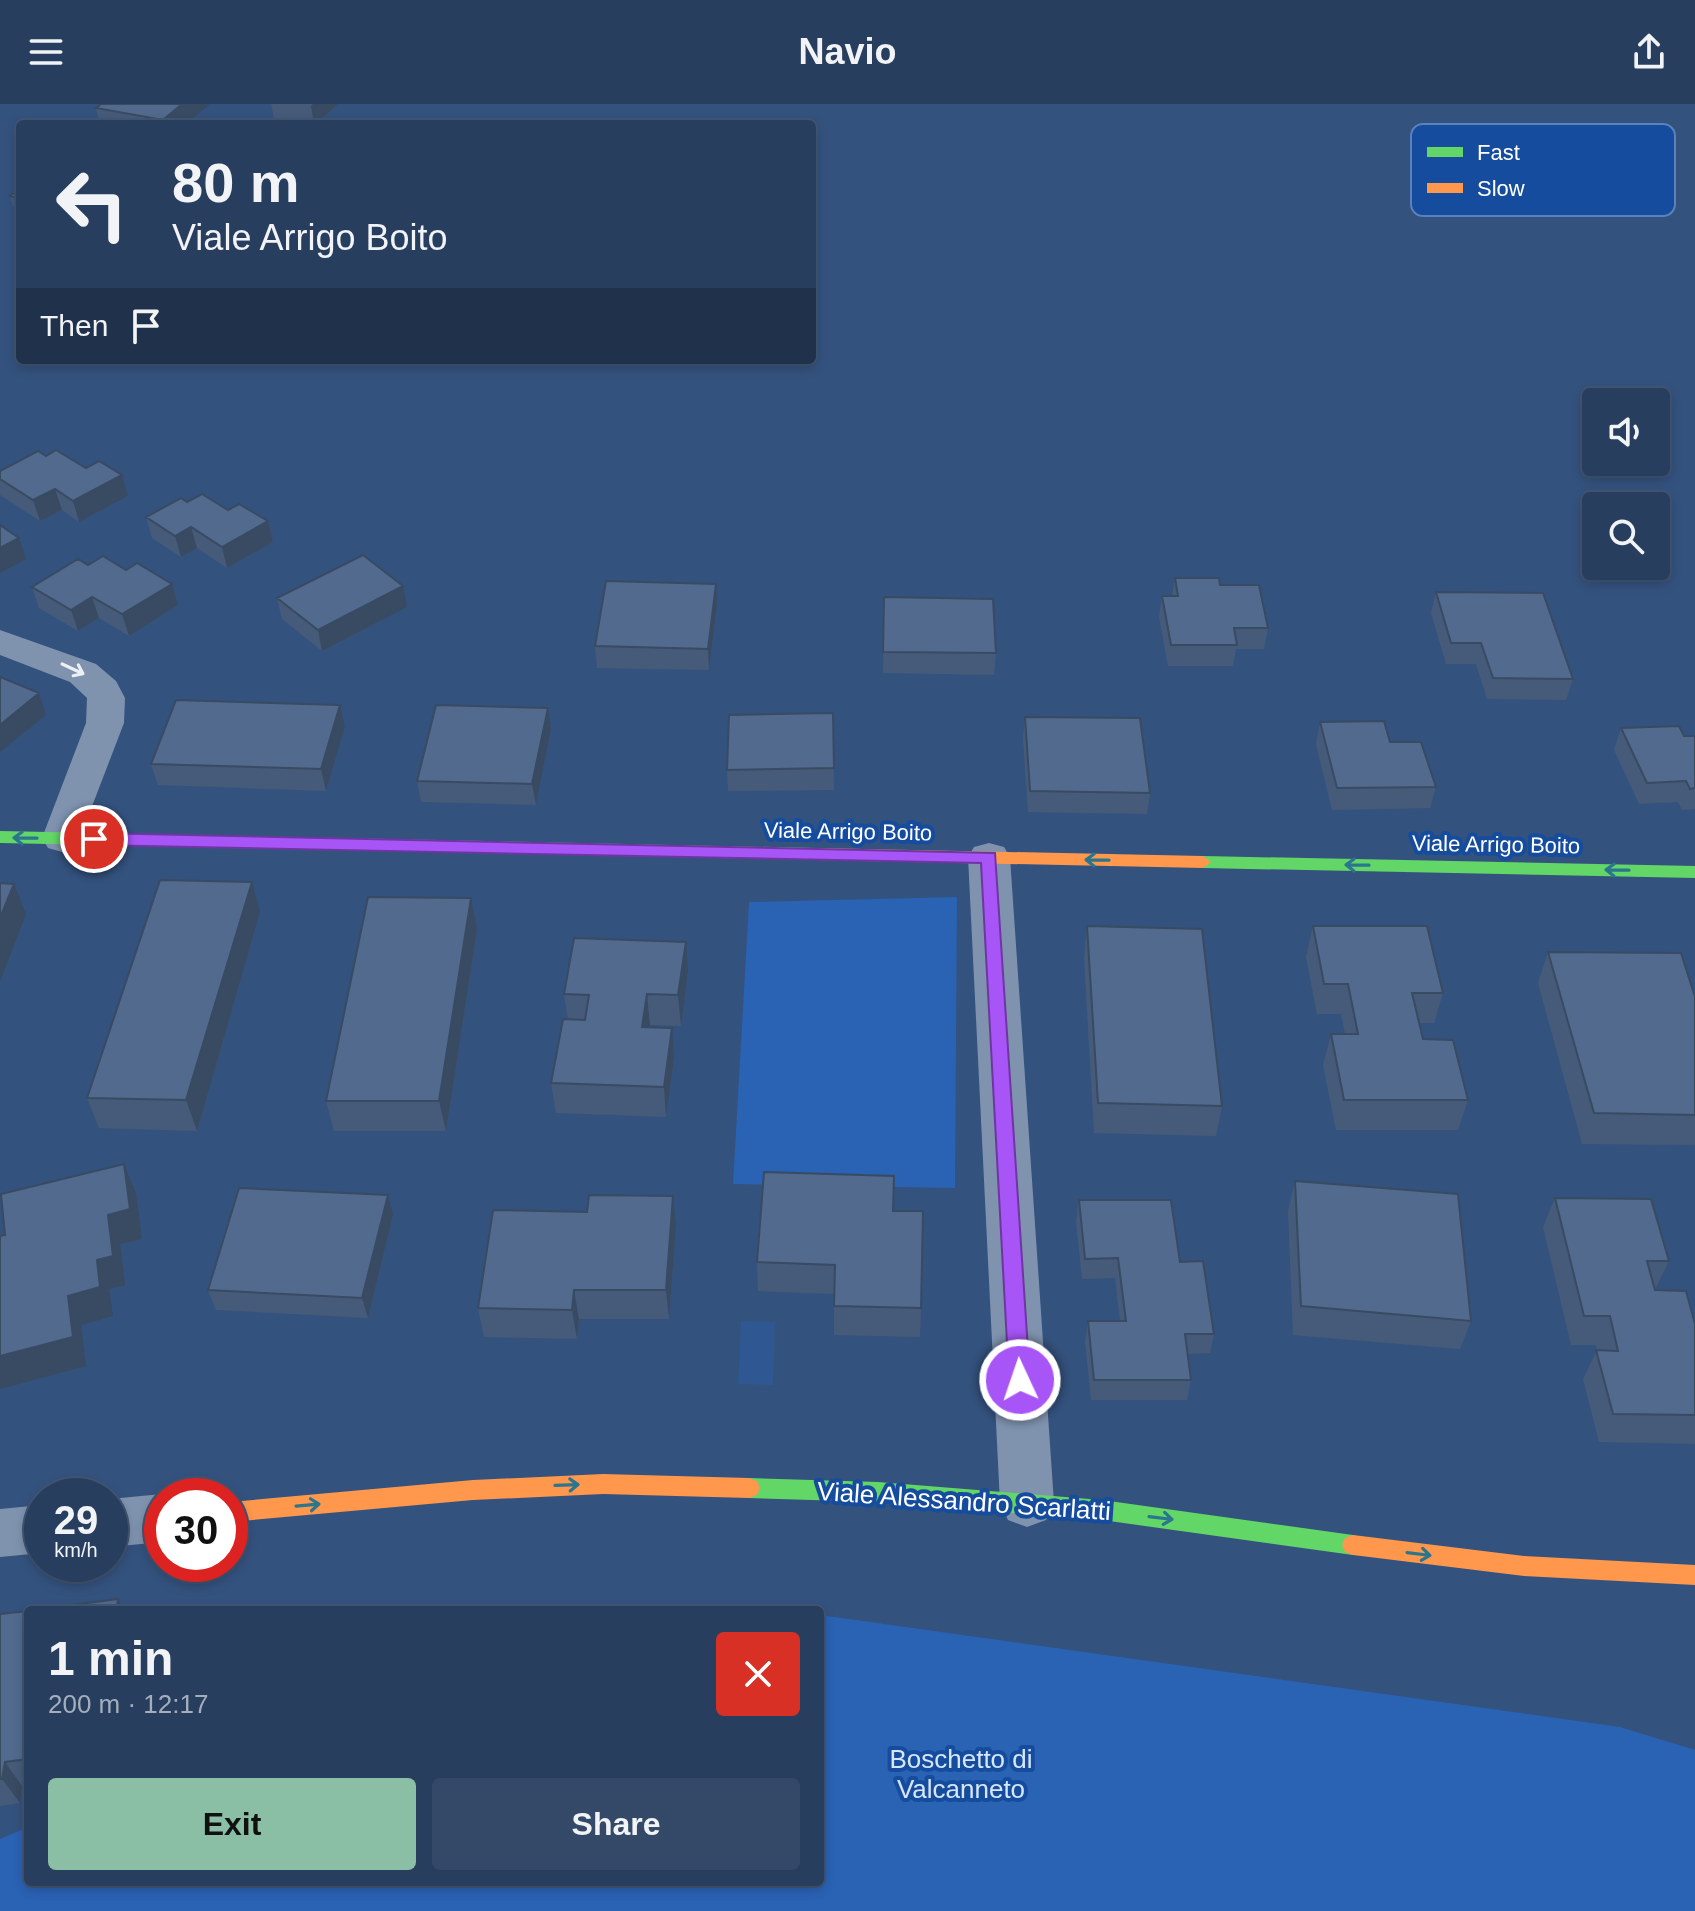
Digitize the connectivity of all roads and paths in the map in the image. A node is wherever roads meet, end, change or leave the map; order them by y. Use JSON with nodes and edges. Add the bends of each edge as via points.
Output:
{"nodes":[{"id":1,"x":0,"y":642,"type":"edge"},
{"id":2,"x":0,"y":837,"type":"edge"},
{"id":3,"x":62,"y":838,"type":"junction"},
{"id":4,"x":989,"y":857,"type":"junction"},
{"id":5,"x":1695,"y":872,"type":"edge"},
{"id":6,"x":1027,"y":1503,"type":"junction"},
{"id":7,"x":248,"y":1510,"type":"edge"},
{"id":8,"x":24,"y":1531,"type":"edge"},
{"id":9,"x":0,"y":1533,"type":"edge"},
{"id":10,"x":1695,"y":1575,"type":"edge"}],
"edges":[{"from":1,"to":3,"type":"street","one_way":true,"via":[[83,673],[106,698],[105,723]]},
{"from":3,"to":2,"type":"street","name":"Viale Arrigo Boito","one_way":true},
{"from":3,"to":4,"type":"street","name":"Viale Arrigo Boito"},
{"from":5,"to":4,"type":"street","name":"Viale Arrigo Boito","one_way":true},
{"from":4,"to":6,"type":"street"},
{"from":7,"to":6,"type":"street","name":"Viale Alessandro Scarlatti","one_way":true,"via":[[603,1484],[878,1492]]},
{"from":6,"to":10,"type":"street","name":"Viale Alessandro Scarlatti","one_way":true,"via":[[1524,1566]]},
{"from":8,"to":9,"type":"street"}]}
